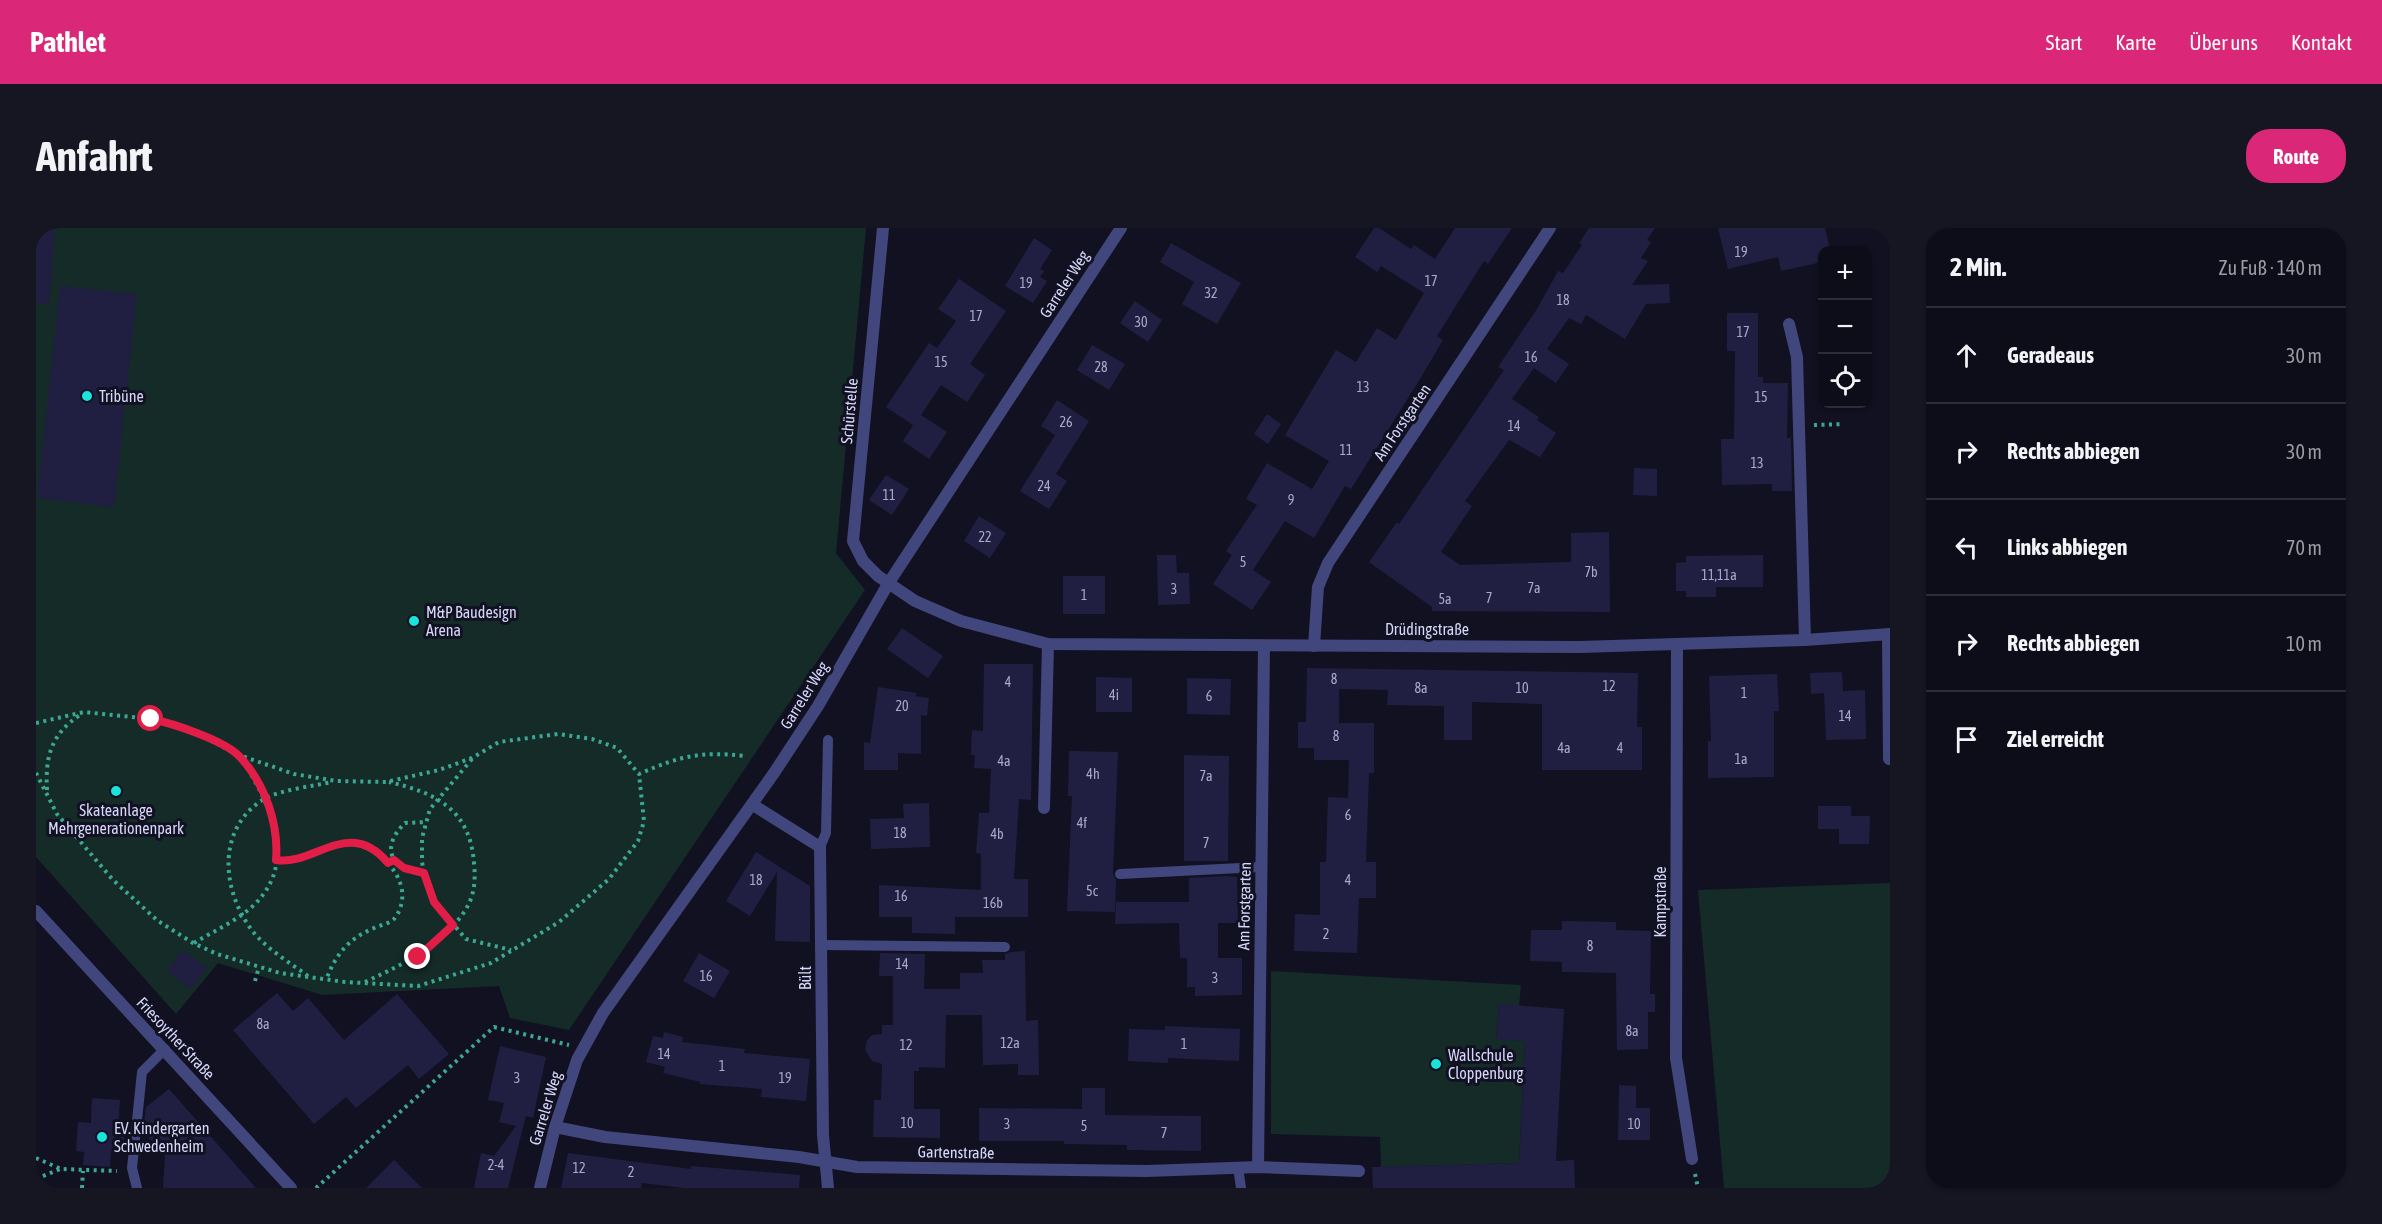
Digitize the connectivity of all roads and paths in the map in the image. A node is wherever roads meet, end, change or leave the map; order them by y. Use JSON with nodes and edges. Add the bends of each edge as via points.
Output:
{"nodes":[{"id":1,"x":883,"y":228,"type":"edge"},
{"id":2,"x":1121,"y":228,"type":"edge"},
{"id":3,"x":1550,"y":228,"type":"edge"},
{"id":4,"x":1789,"y":324,"type":"dead end"},
{"id":5,"x":1844,"y":424,"type":"dead end"},
{"id":6,"x":1798,"y":425,"type":"junction"},
{"id":7,"x":888,"y":584,"type":"junction"},
{"id":8,"x":1889,"y":634,"type":"edge"},
{"id":9,"x":1805,"y":640,"type":"junction"},
{"id":10,"x":1048,"y":644,"type":"junction"},
{"id":11,"x":1677,"y":644,"type":"junction"},
{"id":12,"x":1314,"y":646,"type":"junction"},
{"id":13,"x":1264,"y":647,"type":"junction"},
{"id":14,"x":84,"y":712,"type":"junction"},
{"id":15,"x":36,"y":723,"type":"edge"},
{"id":16,"x":828,"y":740,"type":"dead end"},
{"id":17,"x":239,"y":755,"type":"junction"},
{"id":18,"x":745,"y":756,"type":"dead end"},
{"id":19,"x":472,"y":758,"type":"junction"},
{"id":20,"x":1889,"y":759,"type":"edge"},
{"id":21,"x":36,"y":773,"type":"edge"},
{"id":22,"x":639,"y":774,"type":"junction"},
{"id":23,"x":336,"y":781,"type":"junction"},
{"id":24,"x":386,"y":782,"type":"junction"},
{"id":25,"x":47,"y":794,"type":"junction"},
{"id":26,"x":266,"y":798,"type":"junction"},
{"id":27,"x":438,"y":798,"type":"junction"},
{"id":28,"x":753,"y":805,"type":"junction"},
{"id":29,"x":1044,"y":808,"type":"dead end"},
{"id":30,"x":427,"y":822,"type":"junction"},
{"id":31,"x":820,"y":847,"type":"junction"},
{"id":32,"x":276,"y":860,"type":"junction"},
{"id":33,"x":394,"y":860,"type":"junction"},
{"id":34,"x":388,"y":863,"type":"junction"},
{"id":35,"x":1261,"y":867,"type":"junction"},
{"id":36,"x":424,"y":873,"type":"junction"},
{"id":37,"x":1120,"y":874,"type":"dead end"},
{"id":38,"x":36,"y":911,"type":"edge"},
{"id":39,"x":242,"y":914,"type":"junction"},
{"id":40,"x":453,"y":925,"type":"junction"},
{"id":41,"x":193,"y":943,"type":"junction"},
{"id":42,"x":821,"y":945,"type":"junction"},
{"id":43,"x":1005,"y":947,"type":"dead end"},
{"id":44,"x":512,"y":950,"type":"junction"},
{"id":45,"x":259,"y":967,"type":"junction"},
{"id":46,"x":308,"y":977,"type":"junction"},
{"id":47,"x":326,"y":980,"type":"junction"},
{"id":48,"x":255,"y":981,"type":"dead end"},
{"id":49,"x":363,"y":983,"type":"junction"},
{"id":50,"x":165,"y":1049,"type":"junction"},
{"id":51,"x":583,"y":1049,"type":"junction"},
{"id":52,"x":555,"y":1127,"type":"junction"},
{"id":53,"x":36,"y":1158,"type":"edge"},
{"id":54,"x":1692,"y":1159,"type":"dead end"},
{"id":55,"x":825,"y":1163,"type":"junction"},
{"id":56,"x":1238,"y":1167,"type":"junction"},
{"id":57,"x":1258,"y":1167,"type":"junction"},
{"id":58,"x":132,"y":1168,"type":"junction"},
{"id":59,"x":61,"y":1169,"type":"junction"},
{"id":60,"x":83,"y":1171,"type":"junction"},
{"id":61,"x":1359,"y":1171,"type":"dead end"},
{"id":62,"x":36,"y":1179,"type":"edge"},
{"id":63,"x":82,"y":1188,"type":"edge"},
{"id":64,"x":137,"y":1188,"type":"edge"},
{"id":65,"x":291,"y":1188,"type":"edge"},
{"id":66,"x":316,"y":1188,"type":"edge"},
{"id":67,"x":540,"y":1188,"type":"edge"},
{"id":68,"x":828,"y":1188,"type":"edge"},
{"id":69,"x":1241,"y":1188,"type":"edge"}],
"edges":[{"from":1,"to":7,"type":"street","name":"Schürstelle","via":[[853,541],[863,561]]},
{"from":2,"to":7,"type":"street","name":"Garreler Weg"},
{"from":3,"to":12,"type":"street","name":"Am Forstgarten","via":[[1328,563],[1318,587]]},
{"from":4,"to":6,"type":"street","via":[[1797,357]]},
{"from":5,"to":6,"type":"path"},
{"from":6,"to":9,"type":"street"},
{"from":7,"to":10,"type":"street","name":"Drüdingstraße","via":[[961,621]]},
{"from":7,"to":28,"type":"street","name":"Garreler Weg","via":[[818,706]]},
{"from":8,"to":9,"type":"street","name":"Drüdingstraße"},
{"from":8,"to":20,"type":"street","name":"Drüdingstraße"},
{"from":9,"to":11,"type":"street","name":"Drüdingstraße"},
{"from":10,"to":13,"type":"street","name":"Drüdingstraße"},
{"from":10,"to":29,"type":"street"},
{"from":11,"to":12,"type":"street","name":"Drüdingstraße"},
{"from":11,"to":54,"type":"street","name":"Kampstraße","via":[[1676,1058]]},
{"from":12,"to":13,"type":"street","name":"Drüdingstraße"},
{"from":13,"to":35,"type":"street","name":"Am Forstgarten"},
{"from":14,"to":15,"type":"path"},
{"from":14,"to":17,"type":"path","via":[[180,725]]},
{"from":14,"to":25,"type":"path","via":[[63,726],[54,741],[45,769]]},
{"from":16,"to":31,"type":"lane","via":[[826,833]]},
{"from":17,"to":23,"type":"path","via":[[294,774]]},
{"from":17,"to":26,"type":"path"},
{"from":18,"to":22,"type":"path","via":[[712,752],[672,759]]},
{"from":19,"to":22,"type":"path","via":[[499,742],[558,734],[617,748]]},
{"from":19,"to":24,"type":"path"},
{"from":19,"to":27,"type":"path"},
{"from":21,"to":25,"type":"path"},
{"from":22,"to":44,"type":"path","via":[[644,821],[638,841],[609,879],[559,922]]},
{"from":23,"to":24,"type":"path"},
{"from":23,"to":26,"type":"path"},
{"from":24,"to":27,"type":"path"},
{"from":25,"to":41,"type":"path","via":[[57,814],[113,880],[158,921]]},
{"from":26,"to":32,"type":"path","via":[[277,842]]},
{"from":26,"to":39,"type":"path","via":[[242,817],[228,854],[228,877]]},
{"from":27,"to":30,"type":"path"},
{"from":27,"to":40,"type":"path","via":[[461,819],[472,840],[476,881],[473,895]]},
{"from":28,"to":31,"type":"street"},
{"from":28,"to":51,"type":"street","name":"Garreler Weg","via":[[603,1013]]},
{"from":30,"to":33,"type":"path","via":[[413,821],[399,829],[391,843]]},
{"from":30,"to":36,"type":"path","via":[[422,838]]},
{"from":31,"to":42,"type":"street","name":"Bült"},
{"from":32,"to":34,"type":"path","via":[[297,860],[334,843],[352,843],[372,848]]},
{"from":32,"to":39,"type":"path","via":[[267,889]]},
{"from":33,"to":34,"type":"path"},
{"from":33,"to":36,"type":"path","via":[[404,868]]},
{"from":34,"to":47,"type":"path","via":[[398,878],[402,898],[397,916],[390,923],[352,939],[335,957]]},
{"from":35,"to":37,"type":"lane"},
{"from":35,"to":57,"type":"street","name":"Am Forstgarten"},
{"from":36,"to":40,"type":"path","via":[[434,902]]},
{"from":38,"to":50,"type":"street","name":"Friesoyther Straße"},
{"from":39,"to":41,"type":"path"},
{"from":39,"to":46,"type":"path","via":[[252,931]]},
{"from":40,"to":44,"type":"path","via":[[466,939]]},
{"from":40,"to":49,"type":"path","via":[[418,957]]},
{"from":41,"to":45,"type":"path"},
{"from":42,"to":43,"type":"lane"},
{"from":42,"to":55,"type":"street","name":"Bült"},
{"from":44,"to":49,"type":"path","via":[[491,963],[418,986]]},
{"from":45,"to":46,"type":"path"},
{"from":45,"to":48,"type":"path"},
{"from":46,"to":47,"type":"path"},
{"from":47,"to":49,"type":"path"},
{"from":50,"to":58,"type":"lane","via":[[142,1072]]},
{"from":50,"to":65,"type":"street","name":"Friesoyther Straße"},
{"from":51,"to":52,"type":"street","name":"Garreler Weg"},
{"from":51,"to":66,"type":"path","via":[[494,1027]]},
{"from":52,"to":55,"type":"street","name":"Gartenstraße","via":[[605,1137]]},
{"from":52,"to":67,"type":"street","name":"Garreler Weg"},
{"from":53,"to":59,"type":"path"},
{"from":55,"to":56,"type":"street","name":"Gartenstraße","via":[[857,1167],[1147,1171]]},
{"from":55,"to":68,"type":"street","name":"Bült"},
{"from":56,"to":57,"type":"street","name":"Gartenstraße"},
{"from":56,"to":69,"type":"lane"},
{"from":57,"to":61,"type":"street","name":"Gartenstraße"},
{"from":58,"to":60,"type":"path","via":[[109,1173]]},
{"from":58,"to":64,"type":"lane"},
{"from":59,"to":60,"type":"path"},
{"from":59,"to":62,"type":"path"},
{"from":60,"to":63,"type":"path"}]}
